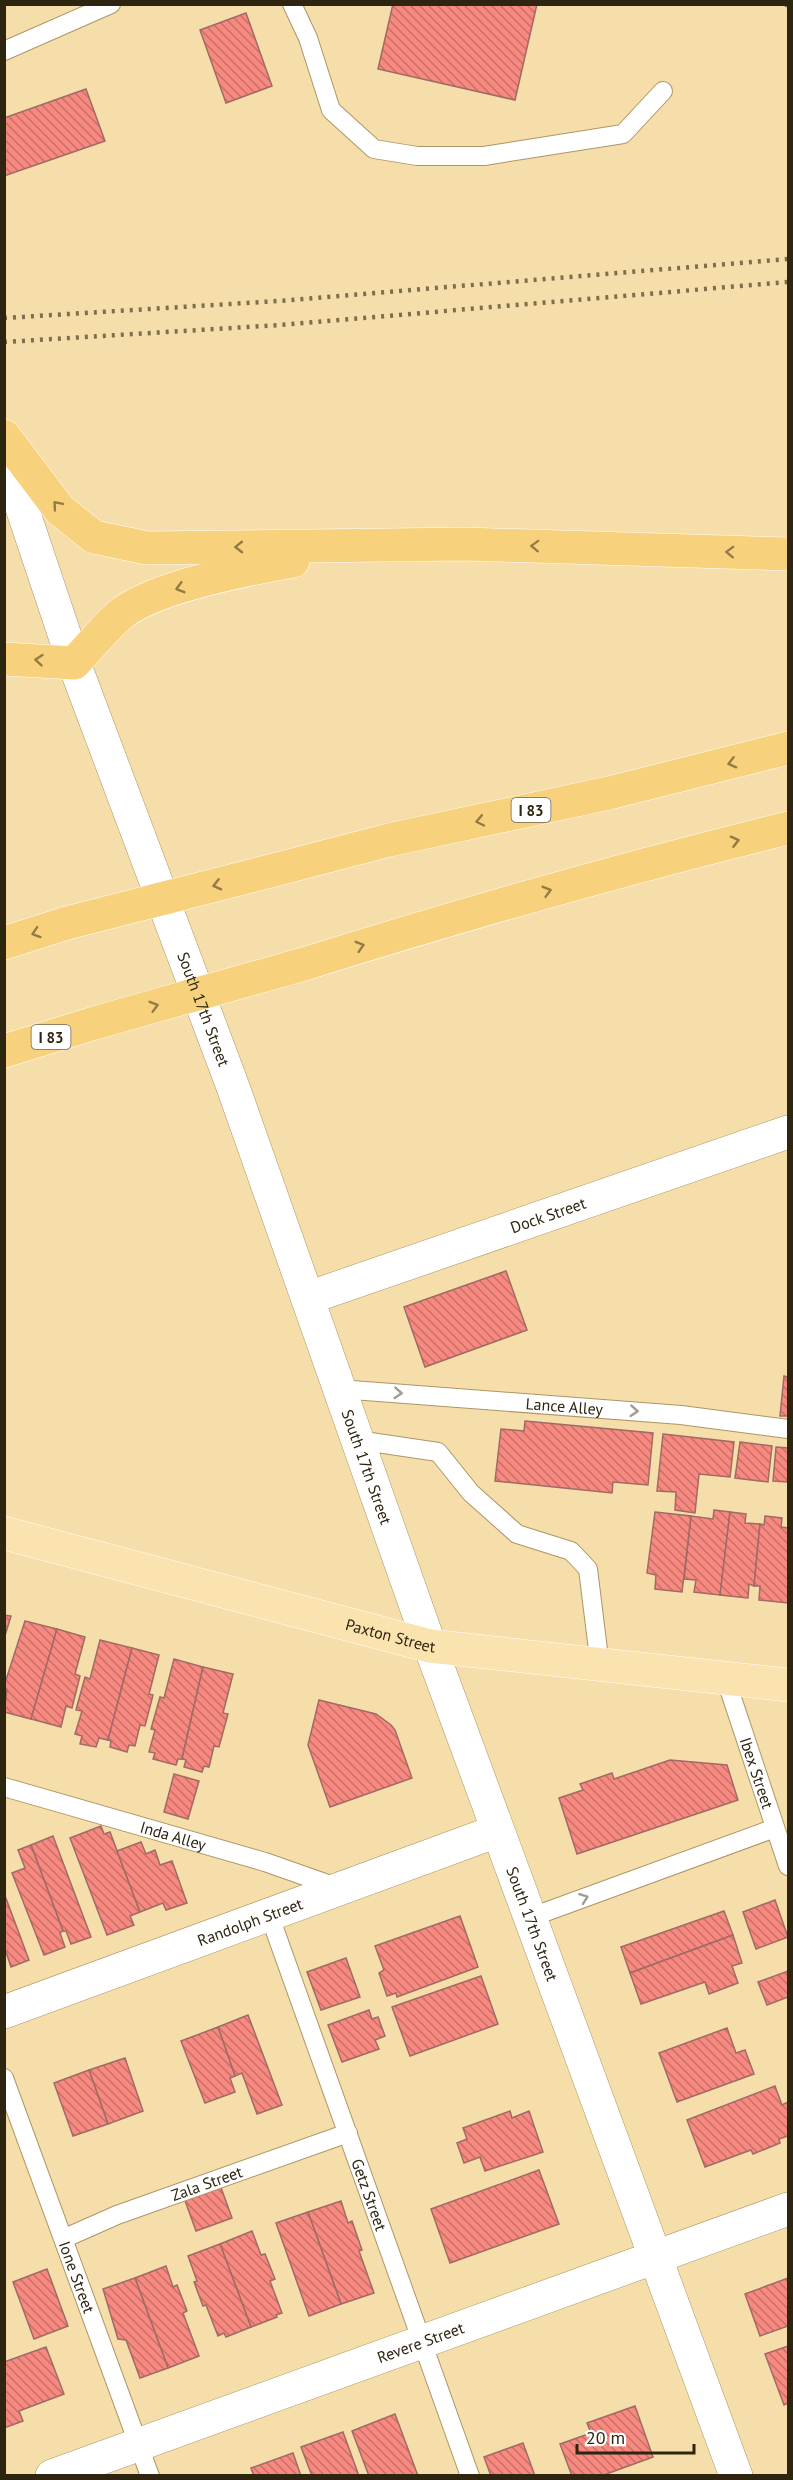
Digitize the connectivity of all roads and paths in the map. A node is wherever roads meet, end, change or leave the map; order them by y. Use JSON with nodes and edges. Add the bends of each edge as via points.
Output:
{"nodes":[{"id":1,"x":111,"y":4,"type":"edge"},
{"id":2,"x":292,"y":4,"type":"edge"},
{"id":3,"x":4,"y":51,"type":"edge"},
{"id":4,"x":663,"y":91,"type":"dead end"},
{"id":5,"x":4,"y":436,"type":"edge"},
{"id":6,"x":4,"y":454,"type":"edge"},
{"id":7,"x":465,"y":544,"type":"junction"},
{"id":8,"x":789,"y":554,"type":"edge"},
{"id":9,"x":4,"y":658,"type":"edge"},
{"id":10,"x":74,"y":663,"type":"junction"},
{"id":11,"x":789,"y":748,"type":"edge"},
{"id":12,"x":789,"y":828,"type":"edge"},
{"id":13,"x":4,"y":943,"type":"edge"},
{"id":14,"x":4,"y":1051,"type":"edge"},
{"id":15,"x":789,"y":1132,"type":"edge"},
{"id":16,"x":308,"y":1298,"type":"junction"},
{"id":17,"x":339,"y":1389,"type":"junction"},
{"id":18,"x":789,"y":1429,"type":"edge"},
{"id":19,"x":357,"y":1440,"type":"junction"},
{"id":20,"x":4,"y":1533,"type":"edge"},
{"id":21,"x":430,"y":1646,"type":"junction"},
{"id":22,"x":600,"y":1666,"type":"junction"},
{"id":23,"x":726,"y":1680,"type":"junction"},
{"id":24,"x":789,"y":1685,"type":"edge"},
{"id":25,"x":4,"y":1787,"type":"edge"},
{"id":26,"x":776,"y":1828,"type":"junction"},
{"id":27,"x":497,"y":1831,"type":"junction"},
{"id":28,"x":789,"y":1866,"type":"edge"},
{"id":29,"x":341,"y":1888,"type":"junction"},
{"id":30,"x":269,"y":1914,"type":"junction"},
{"id":31,"x":529,"y":1918,"type":"junction"},
{"id":32,"x":4,"y":2012,"type":"edge"},
{"id":33,"x":4,"y":2078,"type":"edge"},
{"id":34,"x":348,"y":2133,"type":"junction"},
{"id":35,"x":789,"y":2209,"type":"edge"},
{"id":36,"x":65,"y":2238,"type":"junction"},
{"id":37,"x":654,"y":2257,"type":"junction"},
{"id":38,"x":422,"y":2342,"type":"junction"},
{"id":39,"x":138,"y":2444,"type":"junction"},
{"id":40,"x":52,"y":2475,"type":"edge"},
{"id":41,"x":150,"y":2475,"type":"edge"},
{"id":42,"x":470,"y":2475,"type":"edge"},
{"id":43,"x":736,"y":2475,"type":"edge"}],
"edges":[{"from":1,"to":3,"type":"lane"},
{"from":2,"to":4,"type":"lane","via":[[308,38],[331,110],[374,149],[417,156],[484,156],[623,134]]},
{"from":7,"to":5,"type":"highway","one_way":true,"via":[[147,548],[94,537],[60,510]]},
{"from":6,"to":10,"type":"street","name":"South 17th Street"},
{"from":8,"to":7,"type":"highway","one_way":true},
{"from":7,"to":10,"type":"highway","one_way":true,"via":[[332,555],[225,575],[175,589],[144,599],[121,614]]},
{"from":10,"to":9,"type":"highway","one_way":true},
{"from":10,"to":16,"type":"street","name":"South 17th Street"},
{"from":11,"to":13,"type":"highway","number":"I 83","one_way":true,"bridge":true,"via":[[609,794],[389,840],[67,923]]},
{"from":14,"to":12,"type":"highway","number":"I 83","one_way":true,"bridge":true,"via":[[451,918]]},
{"from":15,"to":16,"type":"street","name":"Dock Street"},
{"from":16,"to":17,"type":"street","name":"South 17th Street"},
{"from":17,"to":18,"type":"lane","name":"Lance Alley","one_way":true,"via":[[681,1415]]},
{"from":17,"to":19,"type":"street","name":"South 17th Street"},
{"from":19,"to":21,"type":"street","name":"South 17th Street"},
{"from":19,"to":22,"type":"lane","via":[[438,1452],[471,1493],[517,1534],[571,1551],[588,1569]]},
{"from":20,"to":21,"type":"main road","name":"Paxton Street"},
{"from":21,"to":22,"type":"main road","name":"Paxton Street"},
{"from":21,"to":27,"type":"street","name":"South 17th Street"},
{"from":22,"to":23,"type":"main road","name":"Paxton Street"},
{"from":23,"to":24,"type":"main road","name":"Paxton Street"},
{"from":23,"to":26,"type":"lane","name":"Ibex Street"},
{"from":25,"to":29,"type":"lane","name":"Inda Alley","via":[[265,1862]]},
{"from":26,"to":28,"type":"lane","name":"Ibex Street"},
{"from":31,"to":26,"type":"lane","one_way":true},
{"from":27,"to":29,"type":"street","name":"Randolph Street"},
{"from":27,"to":31,"type":"street","name":"South 17th Street"},
{"from":29,"to":30,"type":"street","name":"Randolph Street"},
{"from":30,"to":32,"type":"street","name":"Randolph Street"},
{"from":30,"to":34,"type":"lane","name":"Getz Street"},
{"from":31,"to":37,"type":"street","name":"South 17th Street"},
{"from":33,"to":36,"type":"lane","name":"Ione Street"},
{"from":34,"to":36,"type":"lane","name":"Zala Street","via":[[117,2215]]},
{"from":34,"to":38,"type":"lane","name":"Getz Street"},
{"from":35,"to":37,"type":"street","name":"Revere Street"},
{"from":36,"to":39,"type":"lane","name":"Ione Street"},
{"from":37,"to":38,"type":"street","name":"Revere Street"},
{"from":37,"to":43,"type":"street","name":"South 17th Street"},
{"from":38,"to":39,"type":"street","name":"Revere Street"},
{"from":38,"to":42,"type":"lane","name":"Getz Street"},
{"from":39,"to":40,"type":"street","name":"Revere Street"},
{"from":39,"to":41,"type":"lane","name":"Ione Street"}]}
